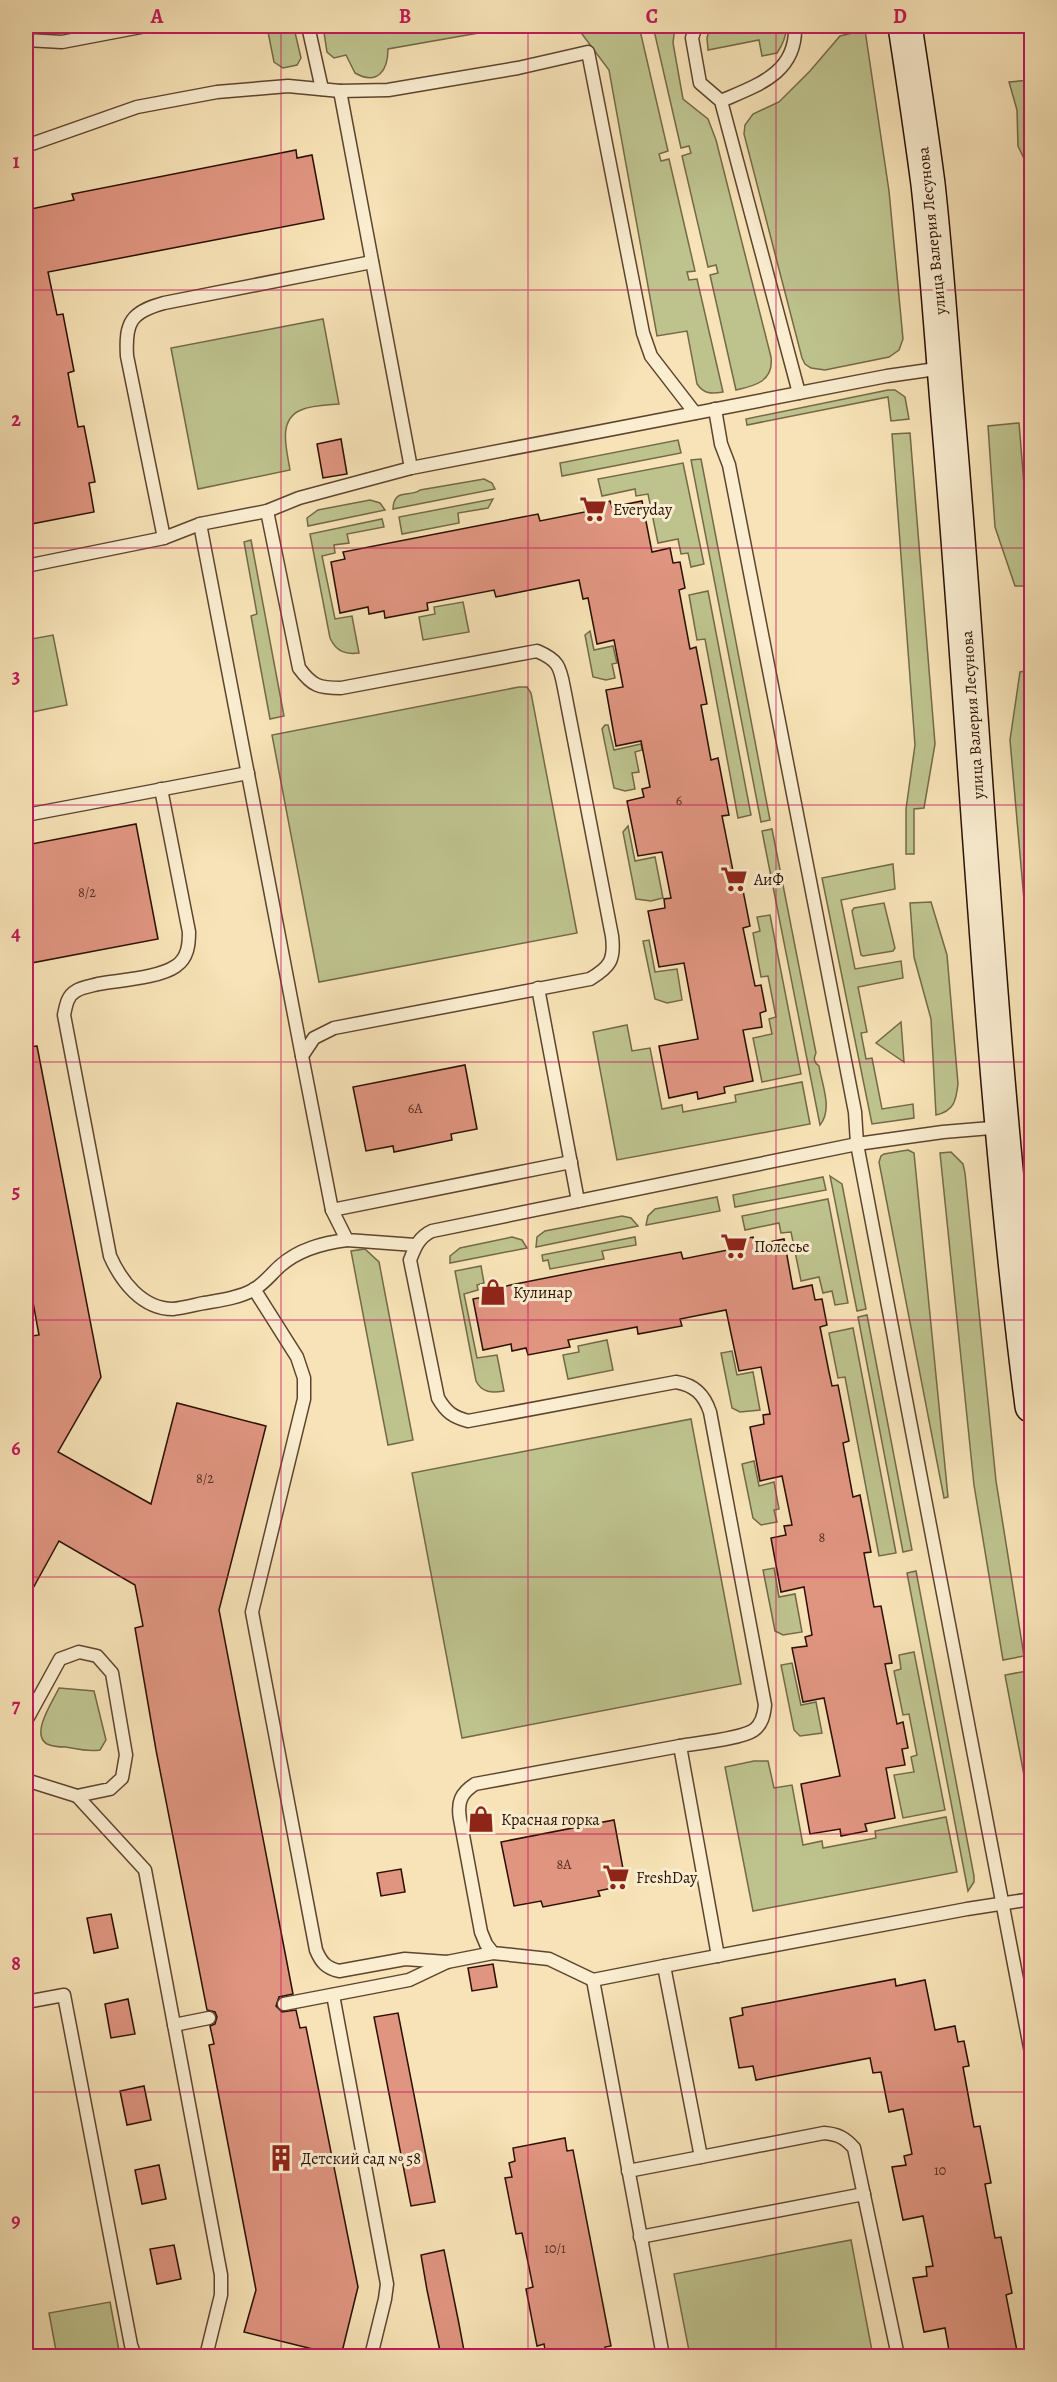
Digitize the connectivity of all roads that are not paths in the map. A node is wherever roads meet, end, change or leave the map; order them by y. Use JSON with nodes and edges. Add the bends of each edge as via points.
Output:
{"nodes":[{"id":1,"x":146,"y":26,"type":"edge"},
{"id":2,"x":308,"y":26,"type":"edge"},
{"id":3,"x":696,"y":26,"type":"edge"},
{"id":4,"x":795,"y":26,"type":"edge"},
{"id":5,"x":905,"y":26,"type":"edge"},
{"id":6,"x":26,"y":40,"type":"edge"},
{"id":7,"x":322,"y":89,"type":"junction"},
{"id":8,"x":340,"y":91,"type":"junction"},
{"id":9,"x":721,"y":101,"type":"junction"},
{"id":10,"x":26,"y":146,"type":"edge"},
{"id":11,"x":372,"y":262,"type":"junction"},
{"id":12,"x":945,"y":368,"type":"junction"},
{"id":13,"x":799,"y":393,"type":"junction"},
{"id":14,"x":715,"y":409,"type":"junction"},
{"id":15,"x":695,"y":413,"type":"junction"},
{"id":16,"x":411,"y":468,"type":"junction"},
{"id":17,"x":267,"y":511,"type":"junction"},
{"id":18,"x":200,"y":524,"type":"junction"},
{"id":19,"x":164,"y":538,"type":"junction"},
{"id":20,"x":26,"y":566,"type":"edge"},
{"id":21,"x":248,"y":773,"type":"junction"},
{"id":22,"x":161,"y":789,"type":"junction"},
{"id":23,"x":26,"y":815,"type":"edge"},
{"id":24,"x":538,"y":988,"type":"junction"},
{"id":25,"x":302,"y":1056,"type":"junction"},
{"id":26,"x":1003,"y":1127,"type":"junction"},
{"id":27,"x":857,"y":1144,"type":"junction"},
{"id":28,"x":571,"y":1162,"type":"junction"},
{"id":29,"x":578,"y":1201,"type":"junction"},
{"id":30,"x":332,"y":1210,"type":"junction"},
{"id":31,"x":347,"y":1240,"type":"junction"},
{"id":32,"x":415,"y":1245,"type":"junction"},
{"id":33,"x":254,"y":1289,"type":"junction"},
{"id":34,"x":1032,"y":1406,"type":"edge"},
{"id":35,"x":26,"y":1721,"type":"edge"},
{"id":36,"x":680,"y":1746,"type":"junction"},
{"id":37,"x":26,"y":1780,"type":"edge"},
{"id":38,"x":77,"y":1796,"type":"junction"},
{"id":39,"x":1032,"y":1899,"type":"edge"},
{"id":40,"x":1002,"y":1904,"type":"junction"},
{"id":41,"x":494,"y":1953,"type":"junction"},
{"id":42,"x":718,"y":1956,"type":"junction"},
{"id":43,"x":447,"y":1962,"type":"junction"},
{"id":44,"x":664,"y":1966,"type":"junction"},
{"id":45,"x":593,"y":1980,"type":"junction"},
{"id":46,"x":333,"y":1995,"type":"junction"},
{"id":47,"x":26,"y":2002,"type":"edge"},
{"id":48,"x":284,"y":2004,"type":"dead end"},
{"id":49,"x":209,"y":2018,"type":"dead end"},
{"id":50,"x":174,"y":2025,"type":"junction"},
{"id":51,"x":1032,"y":2058,"type":"edge"},
{"id":52,"x":701,"y":2157,"type":"junction"},
{"id":53,"x":628,"y":2171,"type":"junction"},
{"id":54,"x":864,"y":2194,"type":"junction"},
{"id":55,"x":640,"y":2237,"type":"junction"},
{"id":56,"x":135,"y":2356,"type":"edge"},
{"id":57,"x":206,"y":2356,"type":"edge"},
{"id":58,"x":371,"y":2356,"type":"edge"},
{"id":59,"x":663,"y":2356,"type":"edge"},
{"id":60,"x":897,"y":2356,"type":"edge"}],
"edges":[{"from":1,"to":6,"type":"lane","via":[[62,42]]},
{"from":2,"to":7,"type":"lane"},
{"from":3,"to":9,"type":"lane","via":[[692,38],[700,83]]},
{"from":4,"to":9,"type":"lane","via":[[794,47],[768,81]]},
{"from":5,"to":12,"type":"main road","name":"улица Валерия Лесунова","via":[[928,184]]},
{"from":7,"to":8,"type":"lane"},
{"from":7,"to":10,"type":"lane","via":[[288,86],[217,92],[137,108]]},
{"from":8,"to":11,"type":"lane"},
{"from":8,"to":15,"type":"lane","via":[[388,90],[518,69],[588,52],[643,333],[651,356]]},
{"from":9,"to":13,"type":"lane"},
{"from":11,"to":16,"type":"lane"},
{"from":11,"to":19,"type":"lane","via":[[164,303],[144,309],[132,321],[126,335],[127,356]]},
{"from":12,"to":13,"type":"lane"},
{"from":12,"to":26,"type":"main road","name":"улица Валерия Лесунова"},
{"from":13,"to":14,"type":"lane"},
{"from":14,"to":15,"type":"lane"},
{"from":14,"to":27,"type":"lane","via":[[852,1100]]},
{"from":15,"to":16,"type":"lane"},
{"from":16,"to":17,"type":"lane","via":[[299,498]]},
{"from":17,"to":18,"type":"lane"},
{"from":17,"to":24,"type":"lane","via":[[298,668],[322,688],[341,688],[537,651],[560,668],[614,950],[604,971],[590,979]]},
{"from":18,"to":19,"type":"lane"},
{"from":18,"to":21,"type":"lane"},
{"from":19,"to":20,"type":"lane"},
{"from":21,"to":22,"type":"lane"},
{"from":21,"to":25,"type":"lane"},
{"from":22,"to":23,"type":"lane"},
{"from":22,"to":33,"type":"lane","via":[[189,932],[185,956],[177,965],[161,972],[75,991],[66,1002],[64,1015],[68,1038],[110,1256],[129,1289],[153,1305],[172,1309],[238,1296]]},
{"from":24,"to":25,"type":"lane","via":[[334,1028],[314,1038]]},
{"from":24,"to":28,"type":"lane"},
{"from":25,"to":30,"type":"lane"},
{"from":26,"to":27,"type":"lane"},
{"from":26,"to":34,"type":"main road","name":"улица Валерия Лесунова"},
{"from":27,"to":29,"type":"lane"},
{"from":27,"to":40,"type":"lane"},
{"from":28,"to":29,"type":"lane"},
{"from":28,"to":30,"type":"lane"},
{"from":29,"to":32,"type":"lane","via":[[432,1231]]},
{"from":30,"to":31,"type":"lane"},
{"from":31,"to":32,"type":"lane"},
{"from":31,"to":33,"type":"lane","via":[[325,1243],[293,1256]]},
{"from":32,"to":36,"type":"lane","via":[[410,1260],[438,1398],[454,1417],[468,1421],[676,1382],[697,1390],[706,1400],[764,1715],[753,1731]]},
{"from":33,"to":43,"type":"lane","via":[[297,1357],[304,1378],[304,1399],[252,1612],[316,1950],[321,1962],[339,1971],[405,1959]]},
{"from":35,"to":38,"type":"lane","via":[[60,1659],[79,1652],[97,1656],[112,1673],[126,1755],[123,1778],[110,1789]]},
{"from":36,"to":41,"type":"lane","via":[[475,1784],[466,1790],[458,1808],[481,1932]]},
{"from":36,"to":42,"type":"lane"},
{"from":37,"to":38,"type":"lane"},
{"from":38,"to":50,"type":"lane","via":[[145,1870]]},
{"from":39,"to":40,"type":"lane"},
{"from":40,"to":42,"type":"lane"},
{"from":40,"to":51,"type":"lane"},
{"from":41,"to":43,"type":"lane"},
{"from":41,"to":45,"type":"lane","via":[[549,1959]]},
{"from":42,"to":44,"type":"lane"},
{"from":43,"to":46,"type":"lane","via":[[409,1980]]},
{"from":44,"to":45,"type":"lane"},
{"from":44,"to":52,"type":"lane"},
{"from":45,"to":53,"type":"lane"},
{"from":46,"to":48,"type":"lane"},
{"from":46,"to":58,"type":"lane","via":[[387,2284]]},
{"from":47,"to":56,"type":"lane","via":[[64,1995]]},
{"from":49,"to":50,"type":"lane"},
{"from":50,"to":57,"type":"lane","via":[[221,2275],[221,2295]]},
{"from":52,"to":53,"type":"lane"},
{"from":52,"to":54,"type":"lane","via":[[824,2133],[836,2134],[854,2148]]},
{"from":53,"to":55,"type":"lane"},
{"from":54,"to":55,"type":"lane"},
{"from":54,"to":60,"type":"lane"},
{"from":55,"to":59,"type":"lane"}]}
